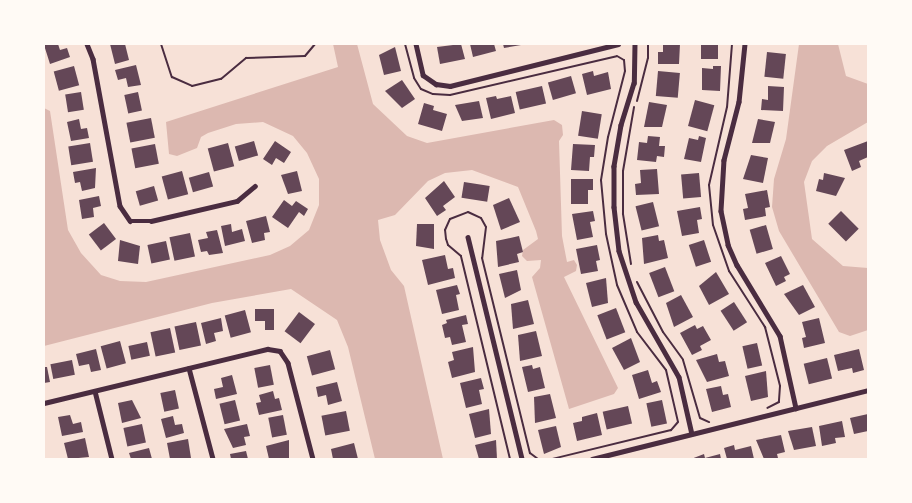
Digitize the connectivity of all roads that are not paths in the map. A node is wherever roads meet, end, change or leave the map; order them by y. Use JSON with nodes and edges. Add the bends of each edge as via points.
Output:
{"nodes":[{"id":1,"x":87,"y":44,"type":"edge"},
{"id":2,"x":416,"y":44,"type":"edge"},
{"id":3,"x":618,"y":44,"type":"edge"},
{"id":4,"x":635,"y":44,"type":"edge"},
{"id":5,"x":745,"y":44,"type":"edge"},
{"id":6,"x":255,"y":186,"type":"dead end"},
{"id":7,"x":468,"y":236,"type":"dead end"},
{"id":8,"x":189,"y":368,"type":"junction"},
{"id":9,"x":868,"y":390,"type":"edge"},
{"id":10,"x":95,"y":391,"type":"junction"},
{"id":11,"x":44,"y":403,"type":"edge"},
{"id":12,"x":796,"y":408,"type":"junction"},
{"id":13,"x":692,"y":434,"type":"junction"},
{"id":14,"x":112,"y":459,"type":"edge"},
{"id":15,"x":213,"y":459,"type":"edge"},
{"id":16,"x":313,"y":459,"type":"edge"},
{"id":17,"x":522,"y":459,"type":"edge"},
{"id":18,"x":592,"y":459,"type":"edge"}],
"edges":[{"from":1,"to":6,"type":"street","via":[[93,59],[120,206],[130,221],[151,221],[237,201]]},
{"from":2,"to":3,"type":"street","via":[[423,75],[428,80],[450,86]]},
{"from":4,"to":13,"type":"street","via":[[634,83],[621,125],[614,166],[619,251],[636,302],[678,377]]},
{"from":5,"to":12,"type":"street","via":[[739,102],[724,160],[721,211],[736,265],[780,336]]},
{"from":7,"to":17,"type":"street"},
{"from":8,"to":10,"type":"street"},
{"from":8,"to":15,"type":"street"},
{"from":8,"to":16,"type":"street","via":[[268,349],[280,351],[288,363]]},
{"from":9,"to":12,"type":"street"},
{"from":10,"to":11,"type":"street"},
{"from":10,"to":14,"type":"street"},
{"from":12,"to":13,"type":"street"},
{"from":13,"to":18,"type":"street"}]}
